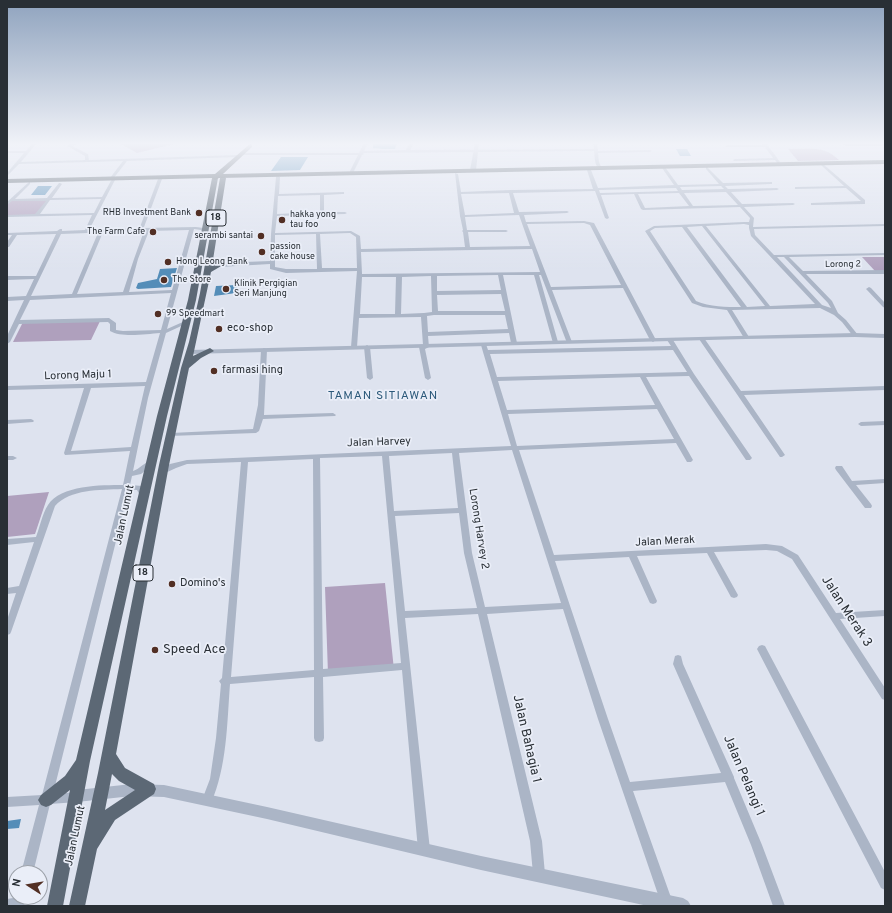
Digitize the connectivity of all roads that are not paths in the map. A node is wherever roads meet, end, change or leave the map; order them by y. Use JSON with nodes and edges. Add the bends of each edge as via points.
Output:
{"nodes":[{"id":1,"x":677,"y":185,"type":"edge"},
{"id":2,"x":25,"y":186,"type":"edge"},
{"id":3,"x":59,"y":186,"type":"edge"},
{"id":4,"x":110,"y":186,"type":"edge"},
{"id":5,"x":158,"y":186,"type":"edge"},
{"id":6,"x":218,"y":186,"type":"edge"},
{"id":7,"x":219,"y":186,"type":"edge"},
{"id":8,"x":277,"y":186,"type":"edge"},
{"id":9,"x":457,"y":186,"type":"edge"},
{"id":10,"x":594,"y":186,"type":"edge"},
{"id":11,"x":669,"y":186,"type":"edge"},
{"id":12,"x":723,"y":186,"type":"edge"},
{"id":13,"x":847,"y":187,"type":"joint"},
{"id":14,"x":796,"y":188,"type":"dead end"},
{"id":15,"x":777,"y":189,"type":"dead end"},
{"id":16,"x":727,"y":190,"type":"junction"},
{"id":17,"x":596,"y":191,"type":"junction"},
{"id":18,"x":458,"y":192,"type":"junction"},
{"id":19,"x":682,"y":192,"type":"junction"},
{"id":20,"x":342,"y":193,"type":"dead end"},
{"id":21,"x":635,"y":193,"type":"junction"},
{"id":22,"x":322,"y":194,"type":"junction"},
{"id":23,"x":511,"y":194,"type":"junction"},
{"id":24,"x":276,"y":195,"type":"junction"},
{"id":25,"x":558,"y":196,"type":"dead end"},
{"id":26,"x":104,"y":198,"type":"junction"},
{"id":27,"x":48,"y":199,"type":"junction"},
{"id":28,"x":11,"y":200,"type":"junction"},
{"id":29,"x":7,"y":204,"type":"edge"},
{"id":30,"x":793,"y":204,"type":"dead end"},
{"id":31,"x":813,"y":204,"type":"dead end"},
{"id":32,"x":741,"y":206,"type":"junction"},
{"id":33,"x":692,"y":208,"type":"junction"},
{"id":34,"x":567,"y":212,"type":"dead end"},
{"id":35,"x":345,"y":213,"type":"dead end"},
{"id":36,"x":96,"y":214,"type":"junction"},
{"id":37,"x":322,"y":214,"type":"junction"},
{"id":38,"x":519,"y":214,"type":"junction"},
{"id":39,"x":37,"y":215,"type":"junction"},
{"id":40,"x":275,"y":215,"type":"junction"},
{"id":41,"x":7,"y":216,"type":"edge"},
{"id":42,"x":462,"y":216,"type":"junction"},
{"id":43,"x":607,"y":218,"type":"dead end"},
{"id":44,"x":524,"y":223,"type":"junction"},
{"id":45,"x":174,"y":225,"type":"dead end"},
{"id":46,"x":703,"y":225,"type":"junction"},
{"id":47,"x":885,"y":225,"type":"edge"},
{"id":48,"x":684,"y":226,"type":"junction"},
{"id":49,"x":751,"y":226,"type":"junction"},
{"id":50,"x":142,"y":227,"type":"junction"},
{"id":51,"x":192,"y":228,"type":"junction"},
{"id":52,"x":147,"y":230,"type":"junction"},
{"id":53,"x":87,"y":231,"type":"junction"},
{"id":54,"x":101,"y":231,"type":"junction"},
{"id":55,"x":506,"y":231,"type":"dead end"},
{"id":56,"x":59,"y":232,"type":"junction"},
{"id":57,"x":464,"y":232,"type":"junction"},
{"id":58,"x":206,"y":233,"type":"junction"},
{"id":59,"x":318,"y":233,"type":"junction"},
{"id":60,"x":7,"y":234,"type":"edge"},
{"id":61,"x":273,"y":234,"type":"junction"},
{"id":62,"x":14,"y":235,"type":"junction"},
{"id":63,"x":7,"y":246,"type":"edge"},
{"id":64,"x":534,"y":247,"type":"junction"},
{"id":65,"x":468,"y":248,"type":"junction"},
{"id":66,"x":359,"y":251,"type":"junction"},
{"id":67,"x":885,"y":254,"type":"edge"},
{"id":68,"x":773,"y":256,"type":"junction"},
{"id":69,"x":785,"y":256,"type":"junction"},
{"id":70,"x":209,"y":262,"type":"junction"},
{"id":71,"x":271,"y":262,"type":"junction"},
{"id":72,"x":219,"y":265,"type":"junction"},
{"id":73,"x":360,"y":269,"type":"junction"},
{"id":74,"x":208,"y":270,"type":"junction"},
{"id":75,"x":320,"y":270,"type":"junction"},
{"id":76,"x":885,"y":272,"type":"edge"},
{"id":77,"x":536,"y":273,"type":"junction"},
{"id":78,"x":544,"y":273,"type":"junction"},
{"id":79,"x":801,"y":273,"type":"junction"},
{"id":80,"x":500,"y":274,"type":"junction"},
{"id":81,"x":434,"y":275,"type":"junction"},
{"id":82,"x":360,"y":276,"type":"junction"},
{"id":83,"x":399,"y":276,"type":"junction"},
{"id":84,"x":38,"y":277,"type":"junction"},
{"id":85,"x":7,"y":278,"type":"edge"},
{"id":86,"x":205,"y":285,"type":"junction"},
{"id":87,"x":624,"y":286,"type":"junction"},
{"id":88,"x":549,"y":289,"type":"junction"},
{"id":89,"x":869,"y":289,"type":"dead end"},
{"id":90,"x":175,"y":291,"type":"junction"},
{"id":91,"x":126,"y":292,"type":"junction"},
{"id":92,"x":193,"y":292,"type":"junction"},
{"id":93,"x":504,"y":292,"type":"junction"},
{"id":94,"x":435,"y":293,"type":"junction"},
{"id":95,"x":74,"y":296,"type":"junction"},
{"id":96,"x":28,"y":297,"type":"junction"},
{"id":97,"x":7,"y":299,"type":"edge"},
{"id":98,"x":202,"y":300,"type":"junction"},
{"id":99,"x":820,"y":306,"type":"junction"},
{"id":100,"x":885,"y":306,"type":"edge"},
{"id":101,"x":768,"y":307,"type":"junction"},
{"id":102,"x":190,"y":308,"type":"junction"},
{"id":103,"x":745,"y":308,"type":"junction"},
{"id":104,"x":729,"y":309,"type":"junction"},
{"id":105,"x":836,"y":312,"type":"junction"},
{"id":106,"x":434,"y":313,"type":"junction"},
{"id":107,"x":508,"y":313,"type":"junction"},
{"id":108,"x":398,"y":315,"type":"junction"},
{"id":109,"x":424,"y":315,"type":"junction"},
{"id":110,"x":357,"y":316,"type":"junction"},
{"id":111,"x":16,"y":322,"type":"junction"},
{"id":112,"x":187,"y":322,"type":"junction"},
{"id":113,"x":165,"y":331,"type":"junction"},
{"id":114,"x":512,"y":332,"type":"junction"},
{"id":115,"x":425,"y":334,"type":"junction"},
{"id":116,"x":855,"y":335,"type":"junction"},
{"id":117,"x":885,"y":336,"type":"edge"},
{"id":118,"x":746,"y":337,"type":"junction"},
{"id":119,"x":702,"y":339,"type":"junction"},
{"id":120,"x":653,"y":340,"type":"junction"},
{"id":121,"x":670,"y":340,"type":"junction"},
{"id":122,"x":182,"y":341,"type":"junction"},
{"id":123,"x":7,"y":342,"type":"edge"},
{"id":124,"x":555,"y":342,"type":"junction"},
{"id":125,"x":569,"y":342,"type":"junction"},
{"id":126,"x":514,"y":344,"type":"junction"},
{"id":127,"x":191,"y":347,"type":"junction"},
{"id":128,"x":354,"y":347,"type":"junction"},
{"id":129,"x":366,"y":347,"type":"junction"},
{"id":130,"x":424,"y":347,"type":"junction"},
{"id":131,"x":675,"y":348,"type":"junction"},
{"id":132,"x":485,"y":349,"type":"junction"},
{"id":133,"x":264,"y":350,"type":"junction"},
{"id":134,"x":210,"y":351,"type":"junction"},
{"id":135,"x":180,"y":366,"type":"junction"},
{"id":136,"x":691,"y":374,"type":"junction"},
{"id":137,"x":642,"y":376,"type":"junction"},
{"id":138,"x":370,"y":378,"type":"dead end"},
{"id":139,"x":428,"y":378,"type":"dead end"},
{"id":140,"x":495,"y":379,"type":"junction"},
{"id":141,"x":149,"y":384,"type":"junction"},
{"id":142,"x":88,"y":386,"type":"junction"},
{"id":143,"x":7,"y":388,"type":"edge"},
{"id":144,"x":885,"y":388,"type":"edge"},
{"id":145,"x":739,"y":393,"type":"junction"},
{"id":146,"x":660,"y":408,"type":"junction"},
{"id":147,"x":504,"y":412,"type":"junction"},
{"id":148,"x":333,"y":414,"type":"dead end"},
{"id":149,"x":261,"y":417,"type":"junction"},
{"id":150,"x":31,"y":421,"type":"dead end"},
{"id":151,"x":7,"y":422,"type":"edge"},
{"id":152,"x":885,"y":423,"type":"edge"},
{"id":153,"x":861,"y":424,"type":"dead end"},
{"id":154,"x":171,"y":435,"type":"junction"},
{"id":155,"x":678,"y":441,"type":"junction"},
{"id":156,"x":133,"y":449,"type":"junction"},
{"id":157,"x":515,"y":449,"type":"junction"},
{"id":158,"x":455,"y":451,"type":"junction"},
{"id":159,"x":385,"y":454,"type":"junction"},
{"id":160,"x":166,"y":455,"type":"junction"},
{"id":161,"x":782,"y":455,"type":"dead end"},
{"id":162,"x":316,"y":457,"type":"junction"},
{"id":163,"x":748,"y":458,"type":"dead end"},
{"id":164,"x":245,"y":460,"type":"junction"},
{"id":165,"x":689,"y":460,"type":"dead end"},
{"id":166,"x":187,"y":462,"type":"junction"},
{"id":167,"x":152,"y":463,"type":"junction"},
{"id":168,"x":839,"y":468,"type":"dead end"},
{"id":169,"x":163,"y":472,"type":"junction"},
{"id":170,"x":129,"y":474,"type":"junction"},
{"id":171,"x":885,"y":481,"type":"edge"},
{"id":172,"x":850,"y":483,"type":"junction"},
{"id":173,"x":126,"y":487,"type":"junction"},
{"id":174,"x":144,"y":495,"type":"junction"},
{"id":175,"x":868,"y":506,"type":"dead end"},
{"id":176,"x":463,"y":510,"type":"junction"},
{"id":177,"x":390,"y":514,"type":"junction"},
{"id":178,"x":40,"y":539,"type":"junction"},
{"id":179,"x":7,"y":542,"type":"edge"},
{"id":180,"x":780,"y":548,"type":"joint"},
{"id":181,"x":710,"y":550,"type":"junction"},
{"id":182,"x":632,"y":554,"type":"junction"},
{"id":183,"x":551,"y":558,"type":"junction"},
{"id":184,"x":22,"y":589,"type":"junction"},
{"id":185,"x":7,"y":591,"type":"edge"},
{"id":186,"x":734,"y":595,"type":"dead end"},
{"id":187,"x":653,"y":601,"type":"dead end"},
{"id":188,"x":566,"y":606,"type":"junction"},
{"id":189,"x":482,"y":611,"type":"junction"},
{"id":190,"x":885,"y":613,"type":"edge"},
{"id":191,"x":400,"y":615,"type":"junction"},
{"id":192,"x":834,"y":616,"type":"junction"},
{"id":193,"x":7,"y":632,"type":"edge"},
{"id":194,"x":762,"y":649,"type":"dead end"},
{"id":195,"x":678,"y":659,"type":"dead end"},
{"id":196,"x":405,"y":666,"type":"junction"},
{"id":197,"x":318,"y":673,"type":"junction"},
{"id":198,"x":224,"y":681,"type":"junction"},
{"id":199,"x":885,"y":696,"type":"edge"},
{"id":200,"x":319,"y":738,"type":"dead end"},
{"id":201,"x":108,"y":753,"type":"junction"},
{"id":202,"x":84,"y":761,"type":"junction"},
{"id":203,"x":728,"y":777,"type":"junction"},
{"id":204,"x":627,"y":787,"type":"junction"},
{"id":205,"x":149,"y":789,"type":"junction"},
{"id":206,"x":100,"y":795,"type":"junction"},
{"id":207,"x":77,"y":796,"type":"junction"},
{"id":208,"x":46,"y":800,"type":"junction"},
{"id":209,"x":207,"y":800,"type":"junction"},
{"id":210,"x":7,"y":802,"type":"edge"},
{"id":211,"x":424,"y":850,"type":"junction"},
{"id":212,"x":87,"y":856,"type":"junction"},
{"id":213,"x":29,"y":865,"type":"edge"},
{"id":214,"x":539,"y":874,"type":"junction"},
{"id":215,"x":885,"y":884,"type":"edge"},
{"id":216,"x":668,"y":904,"type":"edge"},
{"id":217,"x":55,"y":906,"type":"edge"},
{"id":218,"x":77,"y":906,"type":"edge"},
{"id":219,"x":683,"y":906,"type":"edge"},
{"id":220,"x":779,"y":906,"type":"edge"}],
"edges":[{"from":1,"to":19,"type":"street"},
{"from":2,"to":28,"type":"street"},
{"from":3,"to":27,"type":"street"},
{"from":4,"to":26,"type":"street"},
{"from":5,"to":50,"type":"street"},
{"from":6,"to":58,"type":"main road","name":"Jalan Lumut","number":"18"},
{"from":7,"to":70,"type":"main road","name":"Jalan Lumut","number":"18"},
{"from":8,"to":24,"type":"street"},
{"from":9,"to":18,"type":"street"},
{"from":10,"to":17,"type":"street"},
{"from":11,"to":17,"type":"street"},
{"from":12,"to":16,"type":"street"},
{"from":13,"to":14,"type":"street"},
{"from":13,"to":31,"type":"street","via":[[864,202]]},
{"from":15,"to":16,"type":"street"},
{"from":16,"to":19,"type":"street"},
{"from":16,"to":32,"type":"street"},
{"from":17,"to":21,"type":"street"},
{"from":17,"to":23,"type":"street"},
{"from":17,"to":43,"type":"street"},
{"from":18,"to":23,"type":"street"},
{"from":18,"to":42,"type":"street"},
{"from":19,"to":21,"type":"street"},
{"from":19,"to":33,"type":"street"},
{"from":20,"to":22,"type":"street"},
{"from":21,"to":33,"type":"street","via":[[642,209]]},
{"from":22,"to":24,"type":"street"},
{"from":22,"to":37,"type":"street"},
{"from":23,"to":25,"type":"street"},
{"from":23,"to":38,"type":"street"},
{"from":24,"to":40,"type":"street"},
{"from":26,"to":27,"type":"street"},
{"from":26,"to":36,"type":"street"},
{"from":27,"to":28,"type":"street"},
{"from":27,"to":39,"type":"street"},
{"from":28,"to":29,"type":"street"},
{"from":30,"to":32,"type":"street"},
{"from":32,"to":33,"type":"street"},
{"from":32,"to":49,"type":"street","via":[[752,218]]},
{"from":34,"to":38,"type":"street"},
{"from":35,"to":37,"type":"street"},
{"from":36,"to":39,"type":"street"},
{"from":36,"to":53,"type":"street"},
{"from":37,"to":40,"type":"street"},
{"from":38,"to":42,"type":"street"},
{"from":38,"to":44,"type":"street"},
{"from":39,"to":41,"type":"street"},
{"from":40,"to":61,"type":"street"},
{"from":42,"to":57,"type":"street"},
{"from":44,"to":64,"type":"street"},
{"from":44,"to":87,"type":"street","via":[[592,224]]},
{"from":45,"to":50,"type":"street"},
{"from":46,"to":48,"type":"street"},
{"from":46,"to":49,"type":"street","via":[[744,223]]},
{"from":46,"to":101,"type":"street"},
{"from":47,"to":49,"type":"street"},
{"from":48,"to":103,"type":"street"},
{"from":48,"to":104,"type":"street","via":[[654,227],[647,232],[694,302],[702,307]]},
{"from":49,"to":68,"type":"street","via":[[753,235]]},
{"from":50,"to":53,"type":"street"},
{"from":51,"to":52,"type":"street"},
{"from":51,"to":58,"type":"street","via":[[202,229]]},
{"from":51,"to":90,"type":"street"},
{"from":52,"to":54,"type":"street"},
{"from":52,"to":91,"type":"street"},
{"from":53,"to":54,"type":"street"},
{"from":53,"to":56,"type":"street"},
{"from":54,"to":95,"type":"street"},
{"from":55,"to":57,"type":"street"},
{"from":56,"to":60,"type":"street"},
{"from":56,"to":62,"type":"street"},
{"from":56,"to":84,"type":"street"},
{"from":57,"to":65,"type":"street"},
{"from":58,"to":92,"type":"main road","name":"Jalan Lumut","number":"18"},
{"from":59,"to":61,"type":"street"},
{"from":59,"to":66,"type":"street","via":[[354,233],[359,238]]},
{"from":59,"to":75,"type":"street"},
{"from":60,"to":62,"type":"street"},
{"from":61,"to":71,"type":"street"},
{"from":62,"to":63,"type":"street"},
{"from":64,"to":65,"type":"street"},
{"from":64,"to":78,"type":"street"},
{"from":65,"to":66,"type":"street"},
{"from":66,"to":73,"type":"street"},
{"from":67,"to":69,"type":"street"},
{"from":68,"to":69,"type":"street"},
{"from":68,"to":99,"type":"street"},
{"from":69,"to":79,"type":"street"},
{"from":70,"to":72,"type":"main road"},
{"from":70,"to":74,"type":"main road","name":"Jalan Lumut","number":"18"},
{"from":71,"to":72,"type":"street"},
{"from":71,"to":75,"type":"street","via":[[272,268],[276,270]]},
{"from":72,"to":74,"type":"main road"},
{"from":73,"to":75,"type":"street"},
{"from":73,"to":82,"type":"street"},
{"from":74,"to":86,"type":"main road","name":"Jalan Lumut","number":"18"},
{"from":76,"to":79,"type":"street","name":"Lorong 2"},
{"from":77,"to":78,"type":"street"},
{"from":77,"to":80,"type":"street"},
{"from":77,"to":124,"type":"street"},
{"from":78,"to":88,"type":"street"},
{"from":79,"to":105,"type":"street","via":[[830,302]]},
{"from":80,"to":81,"type":"street"},
{"from":80,"to":93,"type":"street"},
{"from":81,"to":83,"type":"street"},
{"from":81,"to":94,"type":"street"},
{"from":82,"to":83,"type":"street"},
{"from":82,"to":110,"type":"street"},
{"from":83,"to":108,"type":"street"},
{"from":84,"to":85,"type":"street"},
{"from":84,"to":96,"type":"street"},
{"from":86,"to":92,"type":"main road","via":[[201,290]]},
{"from":86,"to":98,"type":"main road","name":"Jalan Lumut","number":"18"},
{"from":87,"to":88,"type":"street"},
{"from":87,"to":120,"type":"street"},
{"from":88,"to":125,"type":"street"},
{"from":89,"to":100,"type":"street"},
{"from":90,"to":91,"type":"street"},
{"from":90,"to":113,"type":"street"},
{"from":91,"to":95,"type":"street"},
{"from":92,"to":102,"type":"main road","name":"Jalan Lumut","number":"18"},
{"from":93,"to":94,"type":"street"},
{"from":93,"to":107,"type":"street"},
{"from":94,"to":106,"type":"street"},
{"from":95,"to":96,"type":"street"},
{"from":96,"to":97,"type":"street"},
{"from":96,"to":111,"type":"street"},
{"from":98,"to":102,"type":"main road","via":[[194,302]]},
{"from":98,"to":127,"type":"main road","name":"Jalan Lumut","number":"18"},
{"from":99,"to":101,"type":"street"},
{"from":99,"to":105,"type":"street"},
{"from":101,"to":103,"type":"street"},
{"from":102,"to":112,"type":"main road","name":"Jalan Lumut","number":"18"},
{"from":103,"to":104,"type":"street"},
{"from":104,"to":118,"type":"street"},
{"from":105,"to":116,"type":"street"},
{"from":106,"to":107,"type":"street"},
{"from":106,"to":109,"type":"street"},
{"from":107,"to":114,"type":"street"},
{"from":108,"to":109,"type":"street"},
{"from":108,"to":110,"type":"street"},
{"from":109,"to":115,"type":"street"},
{"from":110,"to":128,"type":"street"},
{"from":111,"to":113,"type":"street","via":[[101,319],[111,321],[113,331],[116,332]]},
{"from":111,"to":123,"type":"street"},
{"from":112,"to":113,"type":"street"},
{"from":112,"to":122,"type":"main road","name":"Jalan Lumut","number":"18"},
{"from":113,"to":122,"type":"street","via":[[175,333]]},
{"from":113,"to":141,"type":"street"},
{"from":114,"to":115,"type":"street"},
{"from":114,"to":126,"type":"street"},
{"from":115,"to":130,"type":"street"},
{"from":116,"to":117,"type":"street"},
{"from":116,"to":118,"type":"street"},
{"from":118,"to":119,"type":"street"},
{"from":119,"to":121,"type":"street"},
{"from":119,"to":145,"type":"street"},
{"from":120,"to":121,"type":"street"},
{"from":120,"to":125,"type":"street"},
{"from":121,"to":131,"type":"street"},
{"from":122,"to":127,"type":"main road","via":[[185,350]]},
{"from":122,"to":135,"type":"main road","name":"Jalan Lumut","number":"18"},
{"from":124,"to":125,"type":"street"},
{"from":124,"to":126,"type":"street"},
{"from":126,"to":132,"type":"street"},
{"from":127,"to":134,"type":"main road"},
{"from":127,"to":135,"type":"main road","name":"Jalan Lumut","number":"18"},
{"from":128,"to":129,"type":"street"},
{"from":128,"to":133,"type":"street"},
{"from":129,"to":130,"type":"street"},
{"from":129,"to":138,"type":"street"},
{"from":130,"to":132,"type":"street"},
{"from":130,"to":139,"type":"street"},
{"from":131,"to":132,"type":"street"},
{"from":131,"to":136,"type":"street"},
{"from":132,"to":140,"type":"street"},
{"from":133,"to":134,"type":"street"},
{"from":133,"to":149,"type":"street"},
{"from":134,"to":135,"type":"main road"},
{"from":135,"to":154,"type":"main road","name":"Jalan Lumut","number":"18"},
{"from":135,"to":167,"type":"main road","name":"Jalan Lumut","number":"18"},
{"from":136,"to":137,"type":"street"},
{"from":136,"to":163,"type":"street"},
{"from":137,"to":140,"type":"street"},
{"from":137,"to":146,"type":"street"},
{"from":140,"to":147,"type":"street"},
{"from":141,"to":142,"type":"street","name":"Lorong Maju 1"},
{"from":141,"to":156,"type":"street"},
{"from":142,"to":143,"type":"street","name":"Lorong Maju 1"},
{"from":142,"to":156,"type":"street","via":[[67,453]]},
{"from":144,"to":145,"type":"street"},
{"from":145,"to":161,"type":"street"},
{"from":146,"to":147,"type":"street"},
{"from":146,"to":155,"type":"street"},
{"from":147,"to":157,"type":"street"},
{"from":148,"to":149,"type":"street"},
{"from":149,"to":154,"type":"street","via":[[258,428],[252,432]]},
{"from":150,"to":151,"type":"street"},
{"from":152,"to":153,"type":"street"},
{"from":154,"to":160,"type":"main road","name":"Jalan Lumut","number":"18"},
{"from":155,"to":157,"type":"street","name":"Jalan Harvey"},
{"from":155,"to":165,"type":"street"},
{"from":156,"to":170,"type":"street"},
{"from":157,"to":158,"type":"street","name":"Jalan Harvey"},
{"from":157,"to":183,"type":"street"},
{"from":158,"to":159,"type":"street","name":"Jalan Harvey"},
{"from":158,"to":176,"type":"street","name":"Lorong Harvey 2"},
{"from":159,"to":162,"type":"street","name":"Jalan Harvey"},
{"from":159,"to":177,"type":"street"},
{"from":160,"to":166,"type":"street","via":[[171,460]]},
{"from":160,"to":169,"type":"main road","name":"Jalan Lumut","number":"18"},
{"from":162,"to":164,"type":"street","name":"Jalan Harvey"},
{"from":162,"to":197,"type":"street"},
{"from":164,"to":166,"type":"street","name":"Jalan Harvey"},
{"from":164,"to":198,"type":"street"},
{"from":166,"to":169,"type":"street"},
{"from":167,"to":170,"type":"street","via":[[143,470]]},
{"from":167,"to":174,"type":"main road","name":"Jalan Lumut","number":"18"},
{"from":168,"to":172,"type":"street"},
{"from":169,"to":201,"type":"main road","name":"Jalan Lumut","number":"18"},
{"from":170,"to":173,"type":"street"},
{"from":171,"to":172,"type":"street"},
{"from":172,"to":175,"type":"street"},
{"from":173,"to":174,"type":"street","via":[[139,488]]},
{"from":173,"to":178,"type":"street","via":[[64,495],[51,506]]},
{"from":173,"to":208,"type":"street"},
{"from":174,"to":202,"type":"main road","name":"Jalan Lumut","number":"18"},
{"from":176,"to":177,"type":"street"},
{"from":176,"to":189,"type":"street","name":"Lorong Harvey 2","via":[[468,553]]},
{"from":177,"to":191,"type":"street"},
{"from":178,"to":179,"type":"street"},
{"from":178,"to":184,"type":"street"},
{"from":180,"to":181,"type":"street","name":"Jalan Merak"},
{"from":180,"to":192,"type":"street","name":"Jalan Merak 3","via":[[795,557]]},
{"from":181,"to":182,"type":"street","name":"Jalan Merak"},
{"from":181,"to":186,"type":"street"},
{"from":182,"to":183,"type":"street","name":"Jalan Merak"},
{"from":182,"to":187,"type":"street"},
{"from":183,"to":188,"type":"street"},
{"from":184,"to":185,"type":"street"},
{"from":184,"to":193,"type":"street"},
{"from":188,"to":189,"type":"street"},
{"from":188,"to":204,"type":"street"},
{"from":189,"to":191,"type":"street"},
{"from":189,"to":214,"type":"street","name":"Jalan Bahagia 1","via":[[536,841]]},
{"from":190,"to":192,"type":"street"},
{"from":191,"to":196,"type":"street"},
{"from":192,"to":199,"type":"street","name":"Jalan Merak 3"},
{"from":194,"to":215,"type":"street"},
{"from":195,"to":203,"type":"street","name":"Jalan Pelangi 1"},
{"from":196,"to":197,"type":"street"},
{"from":196,"to":211,"type":"street"},
{"from":197,"to":198,"type":"street"},
{"from":197,"to":200,"type":"street"},
{"from":198,"to":209,"type":"street","via":[[221,738],[215,779]]},
{"from":201,"to":205,"type":"main road","via":[[113,766],[120,774]]},
{"from":201,"to":206,"type":"main road","name":"Jalan Lumut","number":"18"},
{"from":202,"to":207,"type":"main road","name":"Jalan Lumut","number":"18"},
{"from":202,"to":208,"type":"main road","via":[[70,781]]},
{"from":203,"to":204,"type":"street"},
{"from":203,"to":220,"type":"street","name":"Jalan Pelangi 1"},
{"from":204,"to":216,"type":"street","via":[[648,853]]},
{"from":205,"to":206,"type":"street"},
{"from":205,"to":209,"type":"street"},
{"from":205,"to":212,"type":"main road","via":[[110,815]]},
{"from":206,"to":207,"type":"street"},
{"from":206,"to":212,"type":"main road","name":"Jalan Lumut","number":"18"},
{"from":207,"to":208,"type":"street"},
{"from":207,"to":217,"type":"main road","name":"Jalan Lumut","number":"18"},
{"from":208,"to":210,"type":"street"},
{"from":208,"to":213,"type":"street"},
{"from":209,"to":211,"type":"street"},
{"from":211,"to":214,"type":"street"},
{"from":212,"to":218,"type":"main road","name":"Jalan Lumut","number":"18"},
{"from":214,"to":216,"type":"street"},
{"from":216,"to":219,"type":"street"}]}
